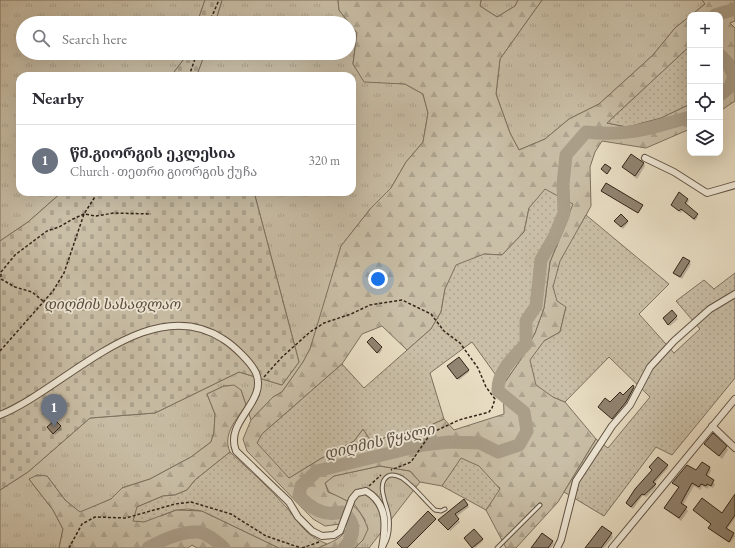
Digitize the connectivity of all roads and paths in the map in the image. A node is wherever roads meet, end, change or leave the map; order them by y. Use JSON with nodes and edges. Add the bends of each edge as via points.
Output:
{"nodes":[{"id":1,"x":220,"y":0,"type":"edge"},
{"id":2,"x":212,"y":16,"type":"edge"},
{"id":3,"x":195,"y":60,"type":"edge"},
{"id":4,"x":190,"y":72,"type":"edge"},
{"id":5,"x":645,"y":158,"type":"dead end"},
{"id":6,"x":735,"y":185,"type":"edge"},
{"id":7,"x":95,"y":196,"type":"edge"},
{"id":8,"x":84,"y":214,"type":"junction"},
{"id":9,"x":151,"y":214,"type":"dead end"},
{"id":10,"x":735,"y":294,"type":"edge"},
{"id":11,"x":43,"y":301,"type":"junction"},
{"id":12,"x":0,"y":351,"type":"edge"},
{"id":13,"x":258,"y":385,"type":"junction"},
{"id":14,"x":735,"y":399,"type":"edge"},
{"id":15,"x":0,"y":415,"type":"edge"},
{"id":16,"x":712,"y":426,"type":"junction"},
{"id":17,"x":735,"y":448,"type":"edge"},
{"id":18,"x":390,"y":470,"type":"dead end"},
{"id":19,"x":383,"y":473,"type":"dead end"},
{"id":20,"x":366,"y":491,"type":"junction"},
{"id":21,"x":540,"y":505,"type":"dead end"},
{"id":22,"x":445,"y":509,"type":"dead end"},
{"id":23,"x":69,"y":548,"type":"edge"},
{"id":24,"x":301,"y":548,"type":"edge"},
{"id":25,"x":383,"y":548,"type":"edge"},
{"id":26,"x":496,"y":548,"type":"edge"},
{"id":27,"x":557,"y":548,"type":"edge"},
{"id":28,"x":612,"y":548,"type":"edge"}],
"edges":[{"from":1,"to":2,"type":"path"},
{"from":3,"to":4,"type":"path"},
{"from":5,"to":6,"type":"street","via":[[674,172],[707,193]]},
{"from":7,"to":8,"type":"path"},
{"from":8,"to":9,"type":"path"},
{"from":8,"to":11,"type":"path","via":[[64,273]]},
{"from":8,"to":11,"type":"path","via":[[47,231],[16,255],[1,272],[1,279],[6,283],[32,292]]},
{"from":10,"to":27,"type":"street","via":[[710,309],[674,341],[650,367],[630,405],[612,426],[576,481]]},
{"from":11,"to":12,"type":"path"},
{"from":13,"to":15,"type":"street","via":[[256,373],[247,362],[230,344],[211,331],[182,326],[162,327],[135,334]]},
{"from":13,"to":18,"type":"path","via":[[278,361],[310,332],[329,320],[370,305],[402,300],[431,314],[444,331],[460,343],[478,368],[486,387],[495,399],[489,412],[459,420],[432,433],[424,440],[411,462]]},
{"from":13,"to":20,"type":"street","via":[[232,442],[236,451],[289,502],[298,517],[312,531],[322,536],[334,535],[340,531],[352,499],[357,493]]},
{"from":14,"to":16,"type":"street"},
{"from":16,"to":17,"type":"street"},
{"from":16,"to":28,"type":"street"},
{"from":19,"to":20,"type":"path","via":[[371,482]]},
{"from":20,"to":25,"type":"street","via":[[380,502],[384,512]]},
{"from":21,"to":26,"type":"lane"},
{"from":22,"to":25,"type":"lane","via":[[436,510],[400,477],[387,477],[382,488],[390,524]]},
{"from":23,"to":24,"type":"path","via":[[82,524],[95,517],[126,518],[174,504],[191,502],[231,514],[266,536]]}]}
